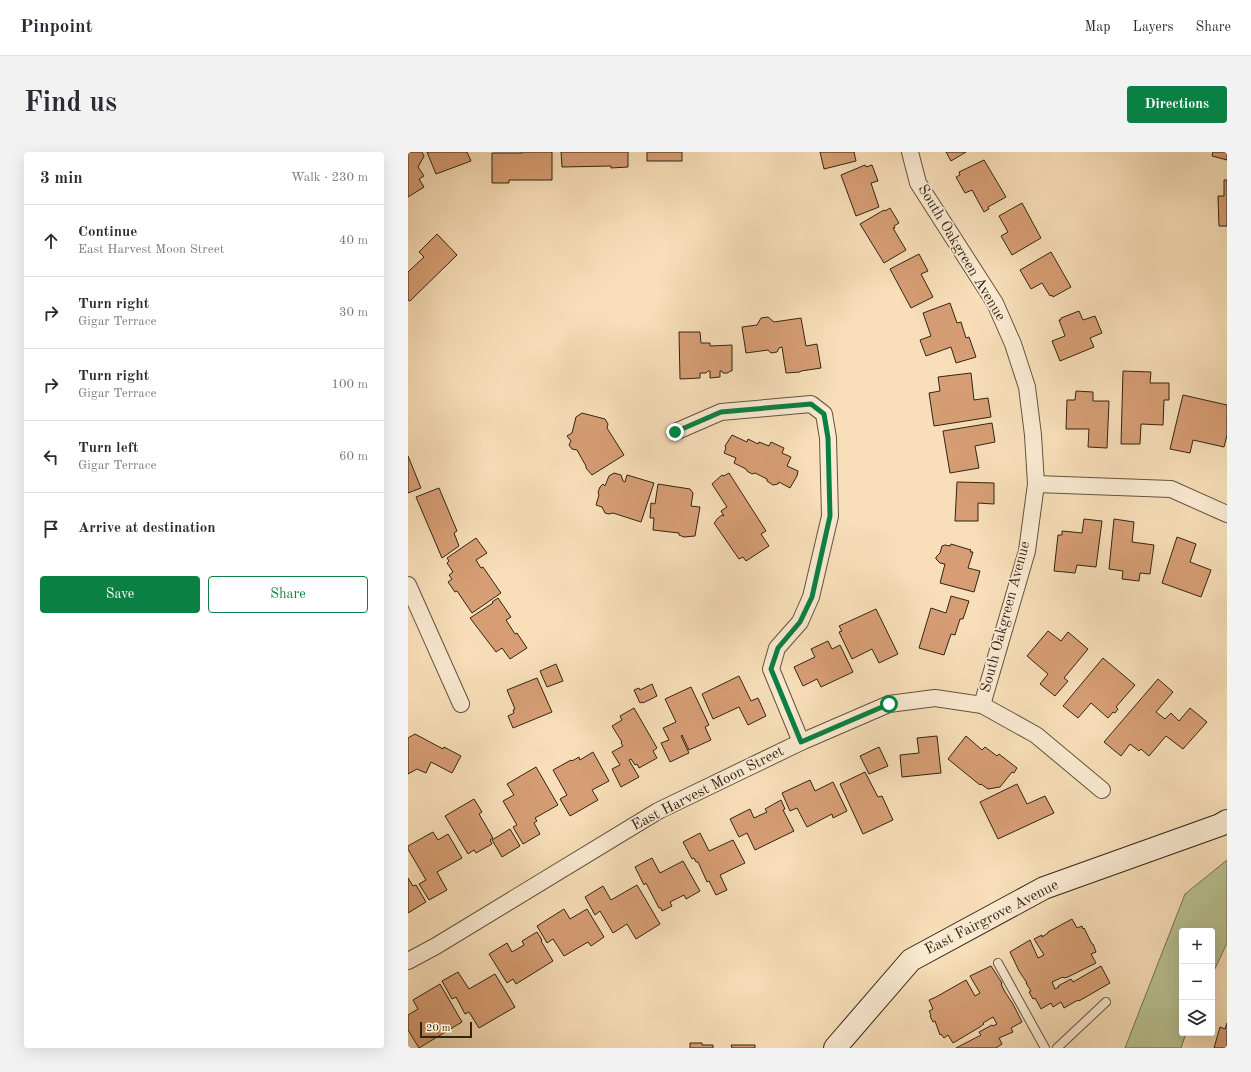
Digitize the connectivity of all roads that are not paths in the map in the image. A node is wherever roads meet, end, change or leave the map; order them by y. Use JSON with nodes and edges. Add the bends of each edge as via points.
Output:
{"nodes":[{"id":1,"x":910,"y":152,"type":"edge"},
{"id":2,"x":675,"y":432,"type":"dead end"},
{"id":3,"x":1036,"y":484,"type":"junction"},
{"id":4,"x":1227,"y":514,"type":"edge"},
{"id":5,"x":408,"y":585,"type":"edge"},
{"id":6,"x":461,"y":704,"type":"dead end"},
{"id":7,"x":982,"y":705,"type":"junction"},
{"id":8,"x":801,"y":742,"type":"junction"},
{"id":9,"x":1102,"y":790,"type":"dead end"},
{"id":10,"x":1227,"y":821,"type":"edge"},
{"id":11,"x":408,"y":962,"type":"edge"},
{"id":12,"x":998,"y":963,"type":"dead end"},
{"id":13,"x":1106,"y":1002,"type":"dead end"},
{"id":14,"x":835,"y":1048,"type":"edge"},
{"id":15,"x":1045,"y":1048,"type":"edge"},
{"id":16,"x":1057,"y":1048,"type":"edge"}],
"edges":[{"from":1,"to":3,"type":"street","name":"South Oakgreen Avenue","via":[[918,183],[995,303],[1013,344],[1027,387]]},
{"from":2,"to":8,"type":"street","via":[[721,412],[811,404],[824,414],[828,438],[830,516],[812,597],[800,622],[778,648],[771,669]]},
{"from":3,"to":4,"type":"street","via":[[1171,489]]},
{"from":3,"to":7,"type":"street","name":"South Oakgreen Avenue","via":[[1026,551]]},
{"from":5,"to":6,"type":"street"},
{"from":7,"to":8,"type":"street","name":"East Harvest Moon Street","via":[[935,698],[889,704]]},
{"from":7,"to":9,"type":"street","name":"East Harvest Moon Street","via":[[1036,735]]},
{"from":8,"to":11,"type":"street","name":"East Harvest Moon Street","via":[[658,811]]},
{"from":10,"to":14,"type":"street","name":"East Fairgrove Avenue","via":[[1044,888],[911,960]]},
{"from":12,"to":15,"type":"lane"},
{"from":13,"to":16,"type":"lane"}]}
